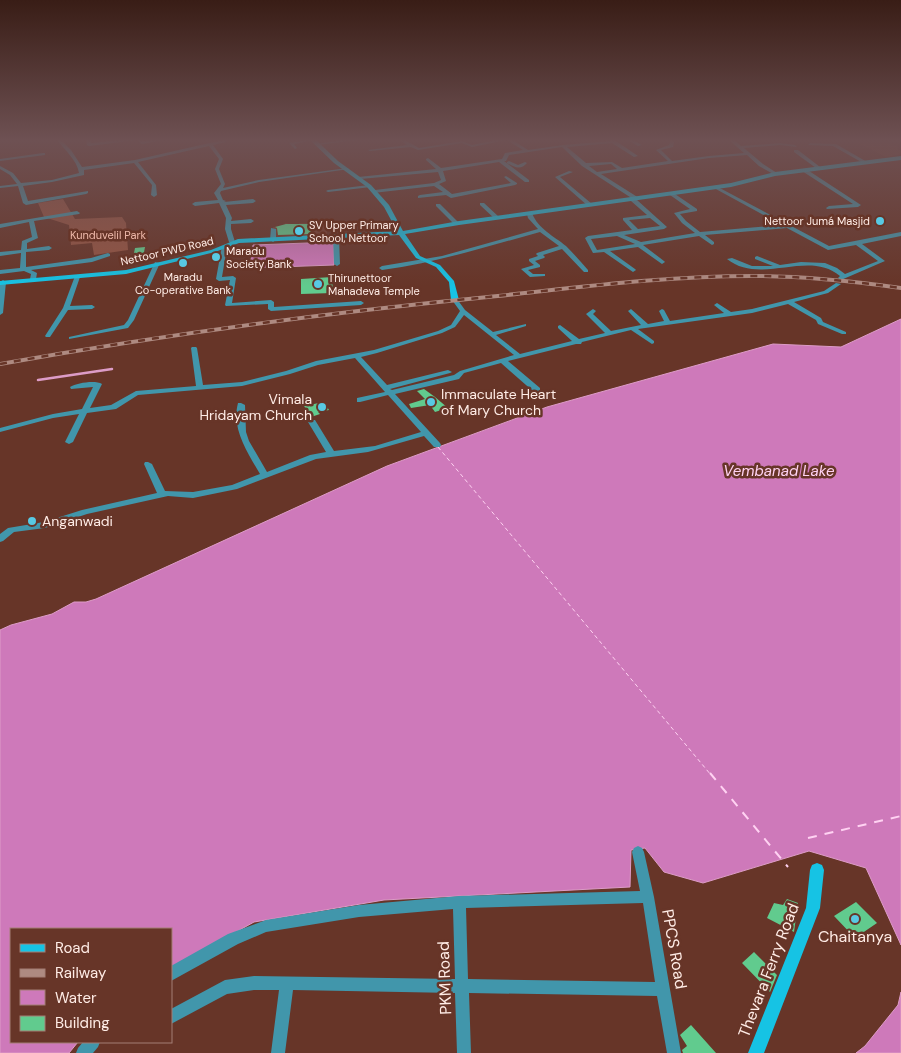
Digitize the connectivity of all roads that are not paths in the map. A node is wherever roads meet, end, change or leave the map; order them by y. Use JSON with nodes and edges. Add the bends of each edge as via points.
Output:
{"nodes":[{"id":1,"x":21,"y":188,"type":"edge"},
{"id":2,"x":154,"y":188,"type":"edge"},
{"id":3,"x":228,"y":188,"type":"edge"},
{"id":4,"x":352,"y":188,"type":"edge"},
{"id":5,"x":372,"y":188,"type":"edge"},
{"id":6,"x":404,"y":188,"type":"edge"},
{"id":7,"x":493,"y":188,"type":"edge"},
{"id":8,"x":570,"y":188,"type":"edge"},
{"id":9,"x":618,"y":188,"type":"edge"},
{"id":10,"x":709,"y":188,"type":"edge"},
{"id":11,"x":718,"y":188,"type":"edge"},
{"id":12,"x":833,"y":188,"type":"edge"},
{"id":13,"x":440,"y":189,"type":"joint"},
{"id":14,"x":220,"y":190,"type":"joint"},
{"id":15,"x":427,"y":190,"type":"dead end"},
{"id":16,"x":328,"y":191,"type":"dead end"},
{"id":17,"x":86,"y":192,"type":"dead end"},
{"id":18,"x":375,"y":192,"type":"junction"},
{"id":19,"x":447,"y":193,"type":"junction"},
{"id":20,"x":672,"y":194,"type":"junction"},
{"id":21,"x":154,"y":195,"type":"dead end"},
{"id":22,"x":420,"y":196,"type":"dead end"},
{"id":23,"x":635,"y":200,"type":"junction"},
{"id":24,"x":253,"y":201,"type":"dead end"},
{"id":25,"x":223,"y":202,"type":"junction"},
{"id":26,"x":195,"y":204,"type":"dead end"},
{"id":27,"x":482,"y":204,"type":"dead end"},
{"id":28,"x":438,"y":205,"type":"dead end"},
{"id":29,"x":590,"y":205,"type":"junction"},
{"id":30,"x":829,"y":208,"type":"dead end"},
{"id":31,"x":764,"y":209,"type":"dead end"},
{"id":32,"x":756,"y":210,"type":"junction"},
{"id":33,"x":75,"y":211,"type":"dead end"},
{"id":34,"x":530,"y":214,"type":"junction"},
{"id":35,"x":652,"y":216,"type":"junction"},
{"id":36,"x":783,"y":216,"type":"dead end"},
{"id":37,"x":497,"y":218,"type":"junction"},
{"id":38,"x":773,"y":218,"type":"junction"},
{"id":39,"x":31,"y":220,"type":"junction"},
{"id":40,"x":251,"y":221,"type":"dead end"},
{"id":41,"x":692,"y":222,"type":"dead end"},
{"id":42,"x":228,"y":223,"type":"junction"},
{"id":43,"x":684,"y":223,"type":"junction"},
{"id":44,"x":457,"y":224,"type":"junction"},
{"id":45,"x":0,"y":226,"type":"edge"},
{"id":46,"x":664,"y":226,"type":"junction"},
{"id":47,"x":788,"y":226,"type":"junction"},
{"id":48,"x":273,"y":229,"type":"dead end"},
{"id":49,"x":541,"y":230,"type":"junction"},
{"id":50,"x":636,"y":230,"type":"junction"},
{"id":51,"x":401,"y":233,"type":"junction"},
{"id":52,"x":618,"y":234,"type":"junction"},
{"id":53,"x":701,"y":234,"type":"junction"},
{"id":54,"x":901,"y":234,"type":"edge"},
{"id":55,"x":336,"y":237,"type":"junction"},
{"id":56,"x":682,"y":237,"type":"junction"},
{"id":57,"x":272,"y":240,"type":"junction"},
{"id":58,"x":232,"y":242,"type":"junction"},
{"id":59,"x":712,"y":243,"type":"dead end"},
{"id":60,"x":858,"y":243,"type":"junction"},
{"id":61,"x":640,"y":244,"type":"junction"},
{"id":62,"x":224,"y":247,"type":"junction"},
{"id":63,"x":563,"y":247,"type":"junction"},
{"id":64,"x":49,"y":248,"type":"dead end"},
{"id":65,"x":604,"y":250,"type":"junction"},
{"id":66,"x":22,"y":251,"type":"junction"},
{"id":67,"x":0,"y":254,"type":"edge"},
{"id":68,"x":108,"y":255,"type":"dead end"},
{"id":69,"x":757,"y":258,"type":"dead end"},
{"id":70,"x":730,"y":259,"type":"dead end"},
{"id":71,"x":427,"y":261,"type":"junction"},
{"id":72,"x":662,"y":262,"type":"dead end"},
{"id":73,"x":157,"y":263,"type":"junction"},
{"id":74,"x":337,"y":264,"type":"dead end"},
{"id":75,"x":779,"y":266,"type":"junction"},
{"id":76,"x":24,"y":268,"type":"junction"},
{"id":77,"x":382,"y":268,"type":"dead end"},
{"id":78,"x":586,"y":270,"type":"dead end"},
{"id":79,"x":633,"y":270,"type":"dead end"},
{"id":80,"x":0,"y":272,"type":"edge"},
{"id":81,"x":543,"y":275,"type":"dead end"},
{"id":82,"x":77,"y":277,"type":"junction"},
{"id":83,"x":33,"y":279,"type":"junction"},
{"id":84,"x":841,"y":279,"type":"junction"},
{"id":85,"x":2,"y":282,"type":"edge"},
{"id":86,"x":455,"y":300,"type":"joint"},
{"id":87,"x":789,"y":302,"type":"junction"},
{"id":88,"x":361,"y":303,"type":"dead end"},
{"id":89,"x":717,"y":306,"type":"dead end"},
{"id":90,"x":92,"y":307,"type":"dead end"},
{"id":91,"x":66,"y":308,"type":"junction"},
{"id":92,"x":463,"y":310,"type":"junction"},
{"id":93,"x":593,"y":311,"type":"dead end"},
{"id":94,"x":631,"y":311,"type":"dead end"},
{"id":95,"x":662,"y":312,"type":"dead end"},
{"id":96,"x":0,"y":313,"type":"edge"},
{"id":97,"x":730,"y":314,"type":"junction"},
{"id":98,"x":668,"y":322,"type":"junction"},
{"id":99,"x":524,"y":324,"type":"dead end"},
{"id":100,"x":646,"y":326,"type":"junction"},
{"id":101,"x":560,"y":327,"type":"dead end"},
{"id":102,"x":632,"y":328,"type":"junction"},
{"id":103,"x":844,"y":333,"type":"dead end"},
{"id":104,"x":491,"y":334,"type":"junction"},
{"id":105,"x":609,"y":334,"type":"junction"},
{"id":106,"x":48,"y":336,"type":"dead end"},
{"id":107,"x":71,"y":338,"type":"dead end"},
{"id":108,"x":652,"y":342,"type":"dead end"},
{"id":109,"x":579,"y":343,"type":"junction"},
{"id":110,"x":194,"y":348,"type":"dead end"},
{"id":111,"x":357,"y":356,"type":"junction"},
{"id":112,"x":519,"y":356,"type":"junction"},
{"id":113,"x":503,"y":361,"type":"junction"},
{"id":114,"x":448,"y":372,"type":"dead end"},
{"id":115,"x":74,"y":387,"type":"dead end"},
{"id":116,"x":200,"y":388,"type":"junction"},
{"id":117,"x":387,"y":390,"type":"junction"},
{"id":118,"x":536,"y":390,"type":"dead end"},
{"id":119,"x":360,"y":400,"type":"dead end"},
{"id":120,"x":241,"y":405,"type":"dead end"},
{"id":121,"x":84,"y":410,"type":"junction"},
{"id":122,"x":312,"y":422,"type":"dead end"},
{"id":123,"x":0,"y":430,"type":"edge"},
{"id":124,"x":425,"y":433,"type":"junction"},
{"id":125,"x":69,"y":442,"type":"dead end"},
{"id":126,"x":437,"y":445,"type":"dead end"},
{"id":127,"x":331,"y":453,"type":"junction"},
{"id":128,"x":148,"y":464,"type":"dead end"},
{"id":129,"x":264,"y":474,"type":"junction"},
{"id":130,"x":162,"y":494,"type":"junction"},
{"id":131,"x":0,"y":539,"type":"edge"},
{"id":132,"x":638,"y":852,"type":"dead end"},
{"id":133,"x":817,"y":870,"type":"dead end"},
{"id":134,"x":648,"y":898,"type":"junction"},
{"id":135,"x":459,"y":902,"type":"junction"},
{"id":136,"x":172,"y":973,"type":"edge"},
{"id":137,"x":287,"y":984,"type":"junction"},
{"id":138,"x":462,"y":987,"type":"junction"},
{"id":139,"x":664,"y":989,"type":"junction"},
{"id":140,"x":172,"y":1016,"type":"edge"},
{"id":141,"x":92,"y":1043,"type":"edge"},
{"id":142,"x":83,"y":1053,"type":"edge"},
{"id":143,"x":278,"y":1053,"type":"edge"},
{"id":144,"x":464,"y":1053,"type":"edge"},
{"id":145,"x":674,"y":1053,"type":"edge"},
{"id":146,"x":756,"y":1053,"type":"edge"}],
"edges":[{"from":1,"to":17,"type":"street","via":[[26,203]]},
{"from":2,"to":21,"type":"street"},
{"from":3,"to":14,"type":"street"},
{"from":4,"to":16,"type":"street"},
{"from":5,"to":18,"type":"street"},
{"from":6,"to":18,"type":"street"},
{"from":7,"to":19,"type":"street","via":[[451,196]]},
{"from":8,"to":29,"type":"street"},
{"from":9,"to":23,"type":"street"},
{"from":10,"to":20,"type":"street","name":"Nettoor PWD Road"},
{"from":11,"to":32,"type":"street"},
{"from":12,"to":30,"type":"street","via":[[858,204]]},
{"from":13,"to":15,"type":"street"},
{"from":13,"to":19,"type":"street"},
{"from":14,"to":25,"type":"street","via":[[217,193]]},
{"from":18,"to":51,"type":"street"},
{"from":19,"to":22,"type":"street"},
{"from":20,"to":23,"type":"street","name":"Nettoor PWD Road"},
{"from":20,"to":43,"type":"street","via":[[695,210],[677,213]]},
{"from":23,"to":29,"type":"street","name":"Nettoor PWD Road"},
{"from":23,"to":35,"type":"street"},
{"from":24,"to":25,"type":"street"},
{"from":25,"to":26,"type":"street"},
{"from":25,"to":42,"type":"street"},
{"from":27,"to":37,"type":"street"},
{"from":28,"to":44,"type":"street"},
{"from":29,"to":34,"type":"street","name":"Nettoor PWD Road"},
{"from":31,"to":32,"type":"street"},
{"from":32,"to":38,"type":"street"},
{"from":33,"to":39,"type":"street"},
{"from":34,"to":37,"type":"street","name":"Nettoor PWD Road"},
{"from":34,"to":49,"type":"street"},
{"from":35,"to":46,"type":"street"},
{"from":35,"to":50,"type":"street","via":[[625,219]]},
{"from":36,"to":38,"type":"street"},
{"from":37,"to":44,"type":"street","name":"Nettoor PWD Road"},
{"from":38,"to":47,"type":"street"},
{"from":39,"to":45,"type":"street"},
{"from":39,"to":66,"type":"street","via":[[35,238],[24,242]]},
{"from":40,"to":42,"type":"street"},
{"from":41,"to":43,"type":"street"},
{"from":42,"to":58,"type":"street"},
{"from":43,"to":53,"type":"street"},
{"from":44,"to":51,"type":"street","name":"Nettoor PWD Road"},
{"from":46,"to":50,"type":"street"},
{"from":46,"to":56,"type":"street"},
{"from":47,"to":53,"type":"street"},
{"from":47,"to":60,"type":"street","via":[[795,233],[828,248]]},
{"from":48,"to":57,"type":"street"},
{"from":49,"to":63,"type":"street"},
{"from":49,"to":71,"type":"street"},
{"from":50,"to":52,"type":"street"},
{"from":51,"to":55,"type":"street","name":"Nettoor PWD Road"},
{"from":51,"to":71,"type":"street","via":[[418,256]]},
{"from":52,"to":61,"type":"street"},
{"from":52,"to":65,"type":"street","via":[[588,238],[594,252]]},
{"from":53,"to":56,"type":"street"},
{"from":53,"to":59,"type":"street"},
{"from":54,"to":60,"type":"street"},
{"from":55,"to":57,"type":"street","name":"Nettoor PWD Road"},
{"from":55,"to":74,"type":"street"},
{"from":56,"to":61,"type":"street"},
{"from":57,"to":58,"type":"street","name":"Nettoor PWD Road"},
{"from":58,"to":62,"type":"street","name":"Nettoor PWD Road"},
{"from":60,"to":84,"type":"street","via":[[882,261]]},
{"from":61,"to":65,"type":"street"},
{"from":61,"to":72,"type":"street"},
{"from":62,"to":73,"type":"street","name":"Nettoor PWD Road"},
{"from":62,"to":88,"type":"street","via":[[219,278],[232,278],[228,305],[271,302],[271,309]]},
{"from":63,"to":78,"type":"street"},
{"from":63,"to":81,"type":"street","via":[[539,254],[542,257],[531,260],[538,266],[524,269],[532,276]]},
{"from":64,"to":66,"type":"street"},
{"from":65,"to":79,"type":"street"},
{"from":66,"to":67,"type":"street"},
{"from":66,"to":76,"type":"street"},
{"from":68,"to":76,"type":"street"},
{"from":69,"to":75,"type":"street"},
{"from":70,"to":75,"type":"street","via":[[751,268]]},
{"from":71,"to":77,"type":"street"},
{"from":71,"to":86,"type":"street","via":[[438,266],[452,282]]},
{"from":73,"to":82,"type":"street","name":"Nettoor PWD Road","via":[[126,272]]},
{"from":73,"to":107,"type":"street","via":[[126,327]]},
{"from":75,"to":84,"type":"street","via":[[821,266],[840,272]]},
{"from":76,"to":80,"type":"street"},
{"from":76,"to":83,"type":"street","via":[[34,273]]},
{"from":82,"to":83,"type":"street","name":"Nettoor PWD Road"},
{"from":82,"to":91,"type":"street"},
{"from":83,"to":85,"type":"street","name":"Nettoor PWD Road"},
{"from":84,"to":87,"type":"street","via":[[826,292]]},
{"from":85,"to":96,"type":"street"},
{"from":86,"to":92,"type":"street"},
{"from":87,"to":97,"type":"street"},
{"from":87,"to":103,"type":"street","via":[[819,319],[820,323]]},
{"from":89,"to":97,"type":"street"},
{"from":90,"to":91,"type":"street"},
{"from":91,"to":106,"type":"street"},
{"from":92,"to":104,"type":"street"},
{"from":92,"to":111,"type":"street","via":[[457,323],[440,332]]},
{"from":93,"to":105,"type":"street","via":[[588,314]]},
{"from":94,"to":100,"type":"street"},
{"from":95,"to":98,"type":"street"},
{"from":97,"to":98,"type":"street"},
{"from":98,"to":100,"type":"street"},
{"from":99,"to":104,"type":"street"},
{"from":100,"to":102,"type":"street"},
{"from":101,"to":109,"type":"street"},
{"from":102,"to":105,"type":"street"},
{"from":102,"to":108,"type":"street"},
{"from":104,"to":112,"type":"street"},
{"from":105,"to":109,"type":"street"},
{"from":109,"to":112,"type":"street"},
{"from":110,"to":116,"type":"street"},
{"from":111,"to":116,"type":"street","via":[[316,363],[257,381]]},
{"from":111,"to":117,"type":"street"},
{"from":112,"to":113,"type":"street"},
{"from":113,"to":117,"type":"street","via":[[462,372],[456,377]]},
{"from":113,"to":118,"type":"street"},
{"from":114,"to":117,"type":"street"},
{"from":115,"to":121,"type":"street","via":[[98,384]]},
{"from":116,"to":121,"type":"street","via":[[136,393],[113,407]]},
{"from":117,"to":119,"type":"street"},
{"from":117,"to":124,"type":"street"},
{"from":120,"to":129,"type":"street","via":[[245,441]]},
{"from":121,"to":123,"type":"street"},
{"from":121,"to":125,"type":"street"},
{"from":122,"to":127,"type":"street"},
{"from":124,"to":126,"type":"street"},
{"from":124,"to":127,"type":"street","via":[[385,447]]},
{"from":127,"to":129,"type":"street"},
{"from":128,"to":130,"type":"street"},
{"from":129,"to":130,"type":"street","via":[[220,490],[193,495]]},
{"from":130,"to":131,"type":"street","via":[[45,525],[12,530]]},
{"from":132,"to":134,"type":"street","name":"PPCS Road"},
{"from":133,"to":146,"type":"street","name":"Thevara Ferry Road","via":[[813,908]]},
{"from":134,"to":135,"type":"street"},
{"from":134,"to":139,"type":"street","name":"PPCS Road"},
{"from":135,"to":136,"type":"street","via":[[360,911],[266,926],[233,938]]},
{"from":135,"to":138,"type":"street","name":"PKM Road"},
{"from":137,"to":138,"type":"street"},
{"from":137,"to":140,"type":"street","via":[[254,983],[225,987]]},
{"from":137,"to":143,"type":"street"},
{"from":138,"to":139,"type":"street"},
{"from":138,"to":144,"type":"street","name":"PKM Road"},
{"from":139,"to":145,"type":"street","name":"PPCS Road"},
{"from":141,"to":142,"type":"street"}]}
